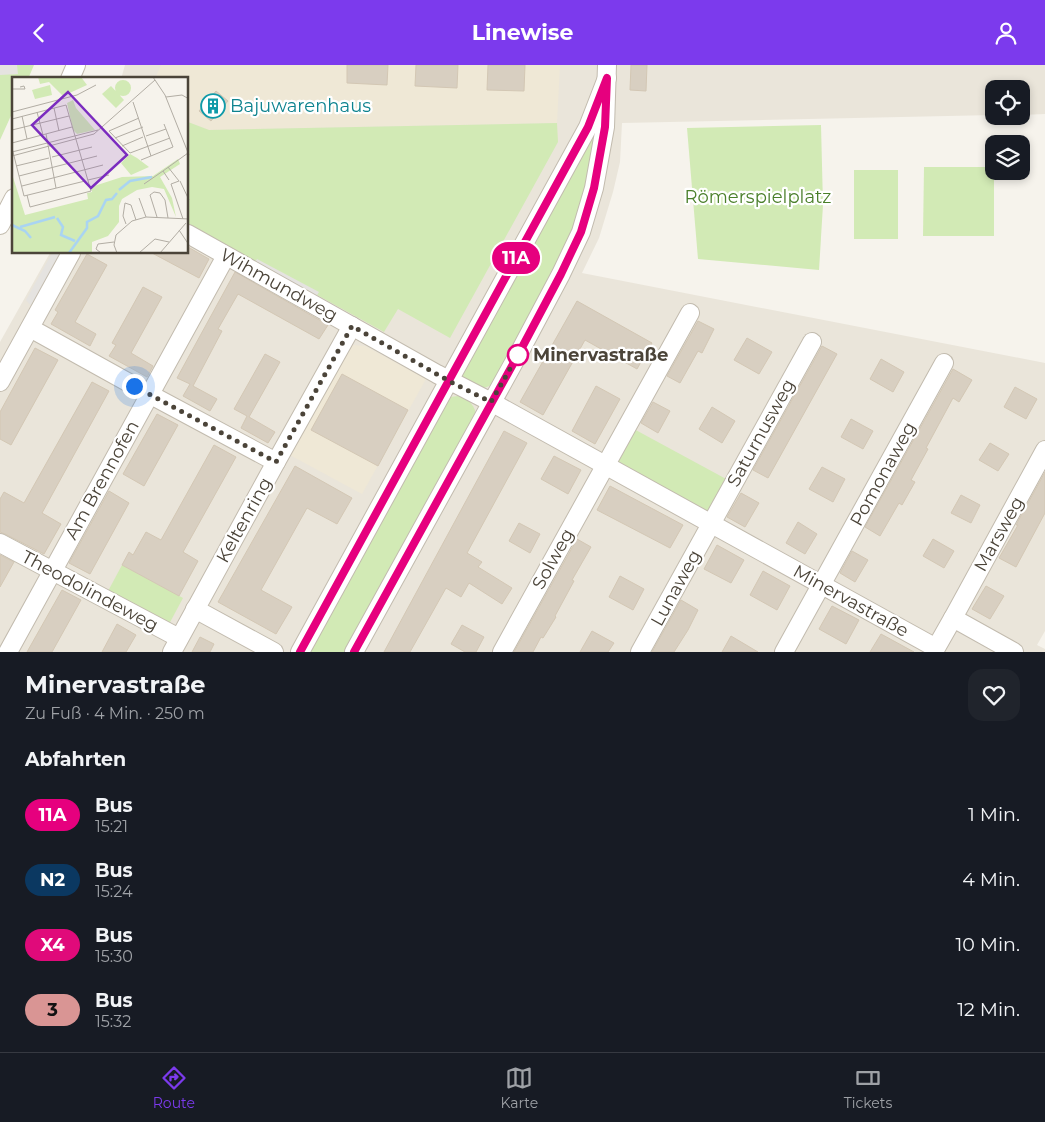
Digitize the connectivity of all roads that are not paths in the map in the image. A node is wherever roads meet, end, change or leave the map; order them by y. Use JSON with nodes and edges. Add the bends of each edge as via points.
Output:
{"nodes":[{"id":1,"x":76,"y":65,"type":"edge"},
{"id":2,"x":607,"y":71,"type":"edge"},
{"id":3,"x":71,"y":77,"type":"edge"},
{"id":4,"x":12,"y":202,"type":"edge"},
{"id":5,"x":0,"y":225,"type":"edge"},
{"id":6,"x":189,"y":236,"type":"edge"},
{"id":7,"x":70,"y":254,"type":"edge"},
{"id":8,"x":226,"y":255,"type":"junction"},
{"id":9,"x":690,"y":313,"type":"dead end"},
{"id":10,"x":352,"y":326,"type":"junction"},
{"id":11,"x":30,"y":328,"type":"junction"},
{"id":12,"x":812,"y":342,"type":"dead end"},
{"id":13,"x":944,"y":363,"type":"dead end"},
{"id":14,"x":449,"y":381,"type":"junction"},
{"id":15,"x":0,"y":382,"type":"edge"},
{"id":16,"x":150,"y":394,"type":"junction"},
{"id":17,"x":491,"y":402,"type":"junction"},
{"id":18,"x":1045,"y":450,"type":"edge"},
{"id":19,"x":276,"y":462,"type":"junction"},
{"id":20,"x":605,"y":466,"type":"junction"},
{"id":21,"x":711,"y":524,"type":"junction"},
{"id":22,"x":0,"y":543,"type":"edge"},
{"id":23,"x":52,"y":572,"type":"junction"},
{"id":24,"x":821,"y":585,"type":"junction"},
{"id":25,"x":195,"y":609,"type":"junction"},
{"id":26,"x":953,"y":618,"type":"junction"},
{"id":27,"x":176,"y":645,"type":"edge"},
{"id":28,"x":935,"y":650,"type":"edge"},
{"id":29,"x":8,"y":652,"type":"edge"},
{"id":30,"x":274,"y":652,"type":"edge"},
{"id":31,"x":300,"y":652,"type":"edge"},
{"id":32,"x":354,"y":652,"type":"edge"},
{"id":33,"x":502,"y":652,"type":"edge"},
{"id":34,"x":640,"y":652,"type":"edge"},
{"id":35,"x":784,"y":652,"type":"edge"},
{"id":36,"x":1014,"y":652,"type":"edge"}],
"edges":[{"from":1,"to":3,"type":"street"},
{"from":2,"to":14,"type":"street","via":[[588,127]]},
{"from":2,"to":17,"type":"street","via":[[605,127],[594,188],[581,232]]},
{"from":4,"to":5,"type":"street"},
{"from":6,"to":8,"type":"street","name":"Wihmundweg"},
{"from":7,"to":11,"type":"street"},
{"from":8,"to":10,"type":"street","name":"Wihmundweg"},
{"from":8,"to":16,"type":"street","name":"Am Brennofen"},
{"from":9,"to":20,"type":"street","name":"Solweg"},
{"from":10,"to":14,"type":"street","name":"Wihmundweg"},
{"from":10,"to":19,"type":"street","name":"Keltenring"},
{"from":11,"to":15,"type":"street"},
{"from":11,"to":16,"type":"street"},
{"from":12,"to":21,"type":"street","name":"Saturnusweg"},
{"from":13,"to":24,"type":"street","name":"Pomonaweg"},
{"from":14,"to":17,"type":"street","name":"Wihmundweg"},
{"from":14,"to":31,"type":"street"},
{"from":16,"to":19,"type":"street"},
{"from":16,"to":23,"type":"street","name":"Am Brennofen"},
{"from":17,"to":20,"type":"street","name":"Minervastraße"},
{"from":17,"to":32,"type":"street"},
{"from":18,"to":26,"type":"street","name":"Marsweg"},
{"from":19,"to":25,"type":"street","name":"Keltenring"},
{"from":20,"to":21,"type":"street","name":"Minervastraße"},
{"from":20,"to":33,"type":"street","name":"Solweg"},
{"from":21,"to":24,"type":"street","name":"Minervastraße"},
{"from":21,"to":34,"type":"street","name":"Lunaweg"},
{"from":22,"to":23,"type":"street","name":"Theodolindeweg"},
{"from":23,"to":27,"type":"street","name":"Theodolindeweg","via":[[106,599]]},
{"from":23,"to":29,"type":"street","name":"Am Brennofen"},
{"from":24,"to":28,"type":"street","name":"Minervastraße"},
{"from":24,"to":35,"type":"street","name":"Pomonaweg"},
{"from":25,"to":27,"type":"street","name":"Keltenring"},
{"from":25,"to":30,"type":"street"},
{"from":26,"to":28,"type":"street","name":"Minervastraße"},
{"from":26,"to":36,"type":"street"}]}
